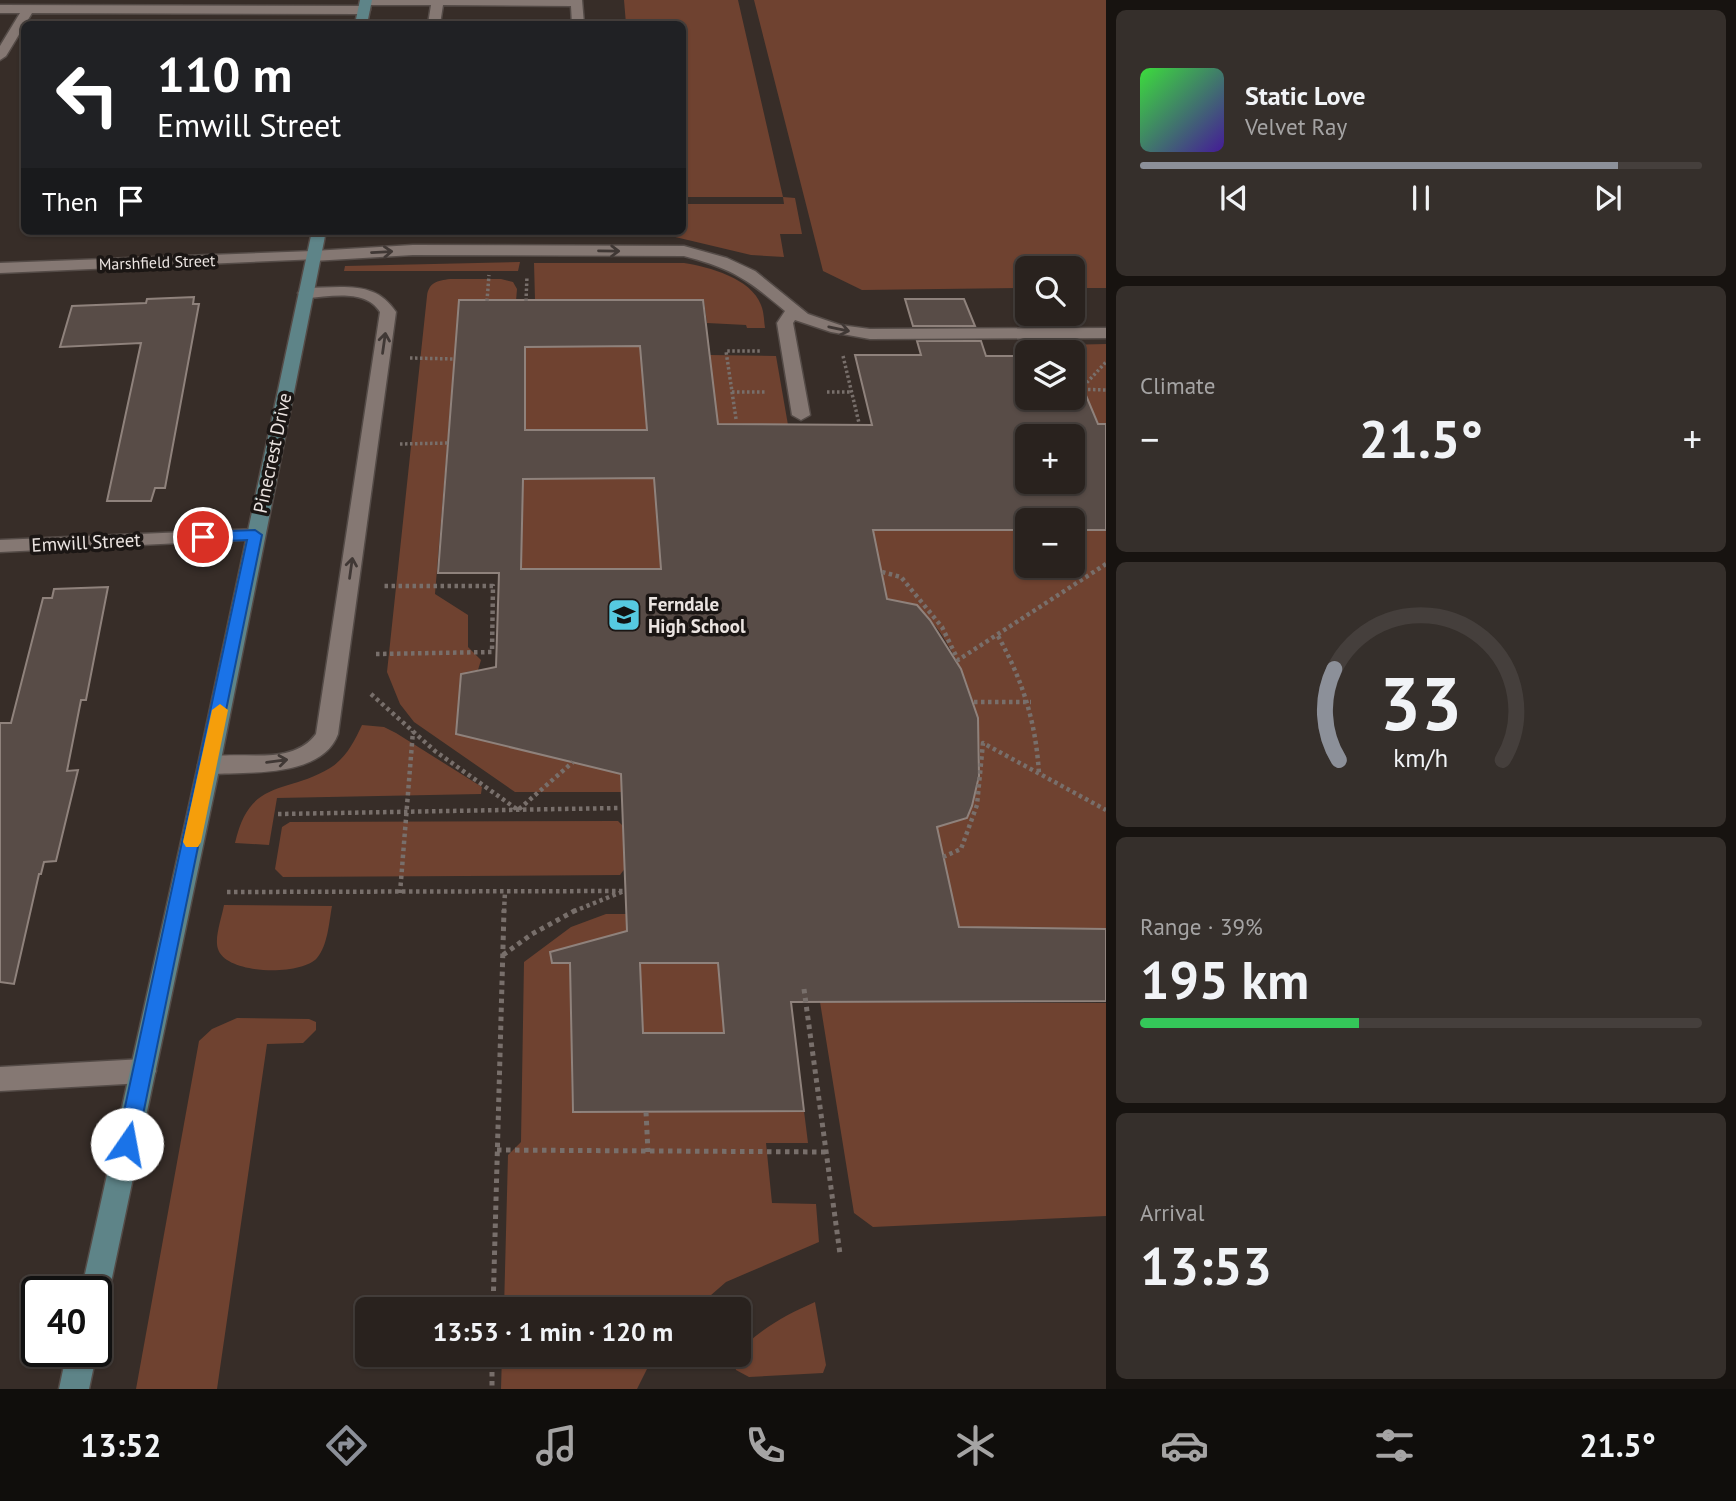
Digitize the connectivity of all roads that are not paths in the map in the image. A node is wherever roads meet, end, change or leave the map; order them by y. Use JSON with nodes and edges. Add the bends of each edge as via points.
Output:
{"nodes":[{"id":1,"x":437,"y":2,"type":"edge"},
{"id":2,"x":366,"y":4,"type":"edge"},
{"id":3,"x":0,"y":9,"type":"edge"},
{"id":4,"x":28,"y":9,"type":"junction"},
{"id":5,"x":362,"y":21,"type":"edge"},
{"id":6,"x":434,"y":21,"type":"edge"},
{"id":7,"x":578,"y":21,"type":"edge"},
{"id":8,"x":0,"y":55,"type":"edge"},
{"id":9,"x":318,"y":235,"type":"edge"},
{"id":10,"x":313,"y":256,"type":"junction"},
{"id":11,"x":0,"y":268,"type":"edge"},
{"id":12,"x":306,"y":293,"type":"junction"},
{"id":13,"x":793,"y":311,"type":"junction"},
{"id":14,"x":1106,"y":333,"type":"edge"},
{"id":15,"x":801,"y":415,"type":"dead end"},
{"id":16,"x":255,"y":535,"type":"junction"},
{"id":17,"x":0,"y":546,"type":"edge"},
{"id":18,"x":209,"y":765,"type":"junction"},
{"id":19,"x":143,"y":1071,"type":"junction"},
{"id":20,"x":0,"y":1079,"type":"edge"},
{"id":21,"x":98,"y":1276,"type":"edge"},
{"id":22,"x":79,"y":1367,"type":"edge"},
{"id":23,"x":74,"y":1389,"type":"edge"}],
"edges":[{"from":1,"to":2,"type":"street"},
{"from":1,"to":6,"type":"street"},
{"from":1,"to":7,"type":"street","via":[[577,2]]},
{"from":2,"to":4,"type":"street"},
{"from":2,"to":5,"type":"street"},
{"from":3,"to":4,"type":"street"},
{"from":4,"to":8,"type":"street"},
{"from":9,"to":10,"type":"street","name":"Pinecrest Drive"},
{"from":10,"to":11,"type":"street","name":"Marshfield Street"},
{"from":10,"to":12,"type":"street","name":"Pinecrest Drive"},
{"from":10,"to":13,"type":"street","name":"Marshfield Street","one_way":true,"via":[[413,250],[684,251],[750,274]]},
{"from":12,"to":16,"type":"street","name":"Pinecrest Drive"},
{"from":18,"to":12,"type":"street","one_way":true,"via":[[281,761],[307,754],[324,739],[330,717],[388,312],[374,295]]},
{"from":13,"to":14,"type":"street","name":"Marshfield Street","one_way":true,"via":[[818,324],[870,334]]},
{"from":13,"to":15,"type":"street","via":[[785,323]]},
{"from":16,"to":17,"type":"street","name":"Emwill Street"},
{"from":16,"to":18,"type":"street","name":"Pinecrest Drive"},
{"from":18,"to":19,"type":"street","name":"Pinecrest Drive"},
{"from":19,"to":20,"type":"street"},
{"from":19,"to":21,"type":"street","name":"Pinecrest Drive"},
{"from":22,"to":23,"type":"street"}]}
